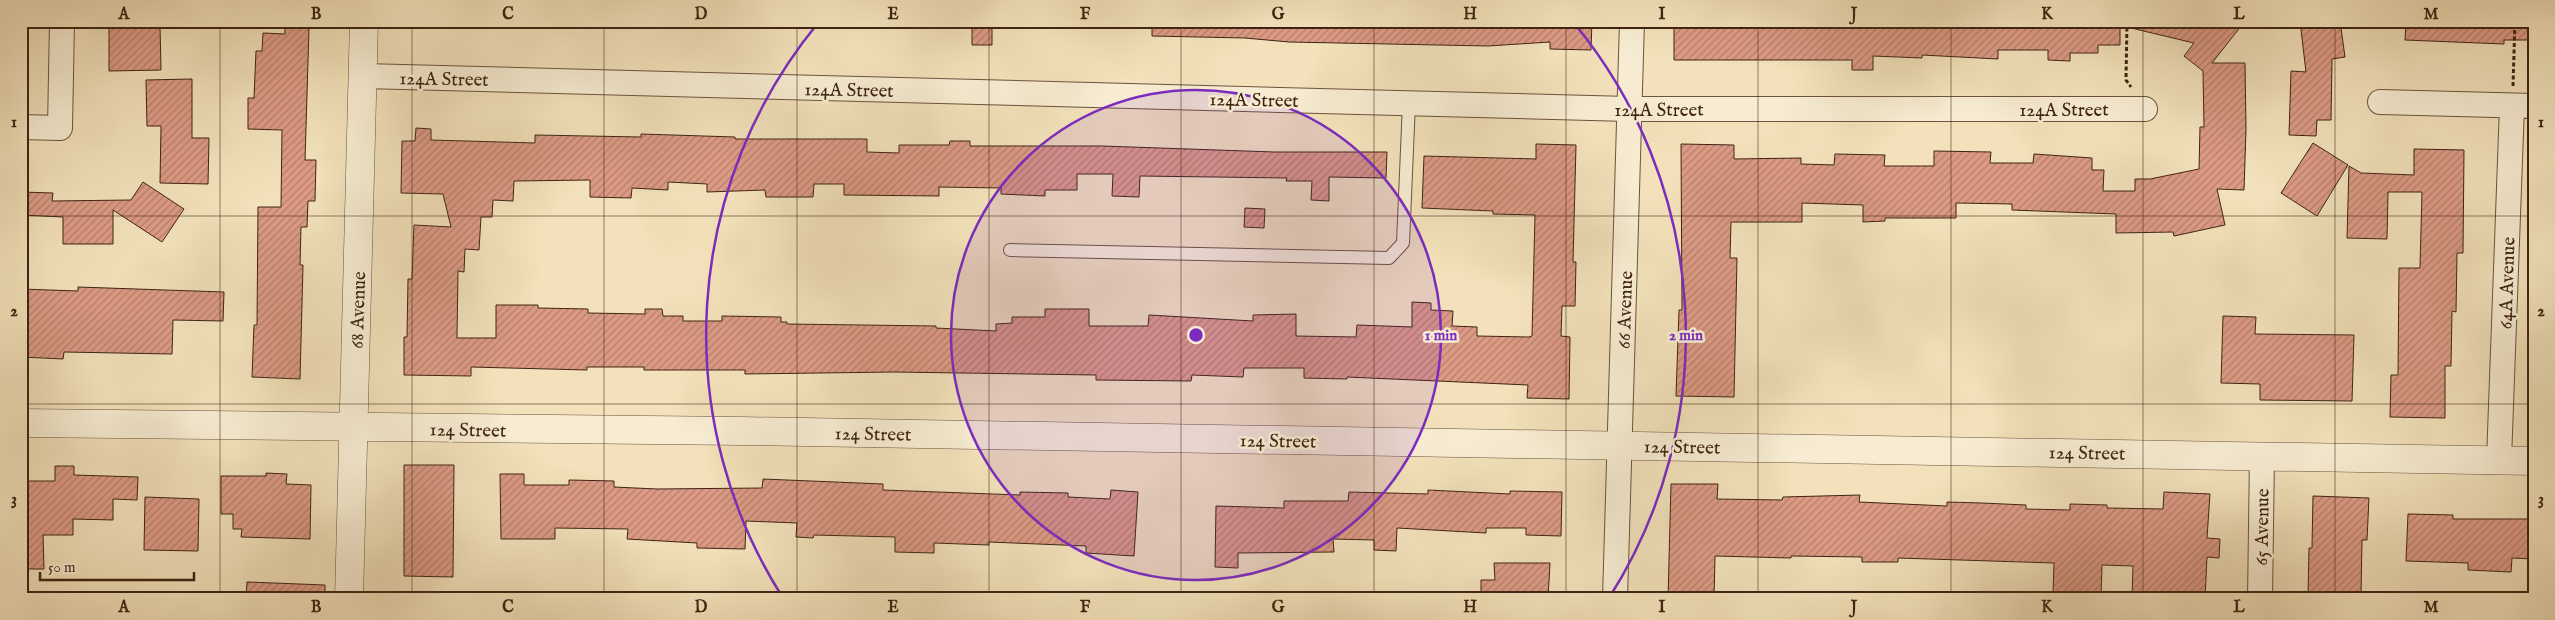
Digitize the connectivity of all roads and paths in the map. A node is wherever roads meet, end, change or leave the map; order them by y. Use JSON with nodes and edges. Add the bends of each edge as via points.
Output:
{"nodes":[{"id":1,"x":62,"y":21,"type":"edge"},
{"id":2,"x":364,"y":21,"type":"edge"},
{"id":3,"x":1632,"y":21,"type":"edge"},
{"id":4,"x":2127,"y":21,"type":"edge"},
{"id":5,"x":2515,"y":21,"type":"edge"},
{"id":6,"x":363,"y":76,"type":"junction"},
{"id":7,"x":2380,"y":102,"type":"dead end"},
{"id":8,"x":1409,"y":103,"type":"junction"},
{"id":9,"x":2523,"y":106,"type":"edge"},
{"id":10,"x":1629,"y":109,"type":"junction"},
{"id":11,"x":2145,"y":109,"type":"joint"},
{"id":12,"x":21,"y":127,"type":"edge"},
{"id":13,"x":1010,"y":250,"type":"dead end"},
{"id":14,"x":21,"y":423,"type":"edge"},
{"id":15,"x":353,"y":427,"type":"junction"},
{"id":16,"x":1620,"y":445,"type":"junction"},
{"id":17,"x":2262,"y":455,"type":"junction"},
{"id":18,"x":2499,"y":460,"type":"junction"},
{"id":19,"x":2534,"y":461,"type":"edge"},
{"id":20,"x":349,"y":599,"type":"edge"},
{"id":21,"x":1615,"y":599,"type":"edge"},
{"id":22,"x":2260,"y":599,"type":"edge"}],
"edges":[{"from":1,"to":12,"type":"street","via":[[60,128]]},
{"from":2,"to":6,"type":"street","name":"68 Avenue"},
{"from":3,"to":10,"type":"street","name":"66 Avenue"},
{"from":4,"to":11,"type":"path","via":[[2126,80]]},
{"from":5,"to":9,"type":"path"},
{"from":6,"to":8,"type":"street","name":"124A Street"},
{"from":6,"to":15,"type":"street","name":"68 Avenue"},
{"from":7,"to":9,"type":"street"},
{"from":8,"to":10,"type":"street","name":"124A Street"},
{"from":8,"to":13,"type":"lane","via":[[1403,243],[1389,258]]},
{"from":9,"to":18,"type":"street","name":"64A Avenue"},
{"from":10,"to":11,"type":"street","name":"124A Street"},
{"from":10,"to":16,"type":"street","name":"66 Avenue"},
{"from":14,"to":15,"type":"street","name":"124 Street"},
{"from":15,"to":16,"type":"street","name":"124 Street"},
{"from":15,"to":20,"type":"street","name":"68 Avenue"},
{"from":16,"to":17,"type":"street","name":"124 Street"},
{"from":16,"to":21,"type":"street","name":"66 Avenue"},
{"from":17,"to":18,"type":"street","name":"124 Street"},
{"from":17,"to":22,"type":"street","name":"65 Avenue"},
{"from":18,"to":19,"type":"street","name":"124 Street"}]}
